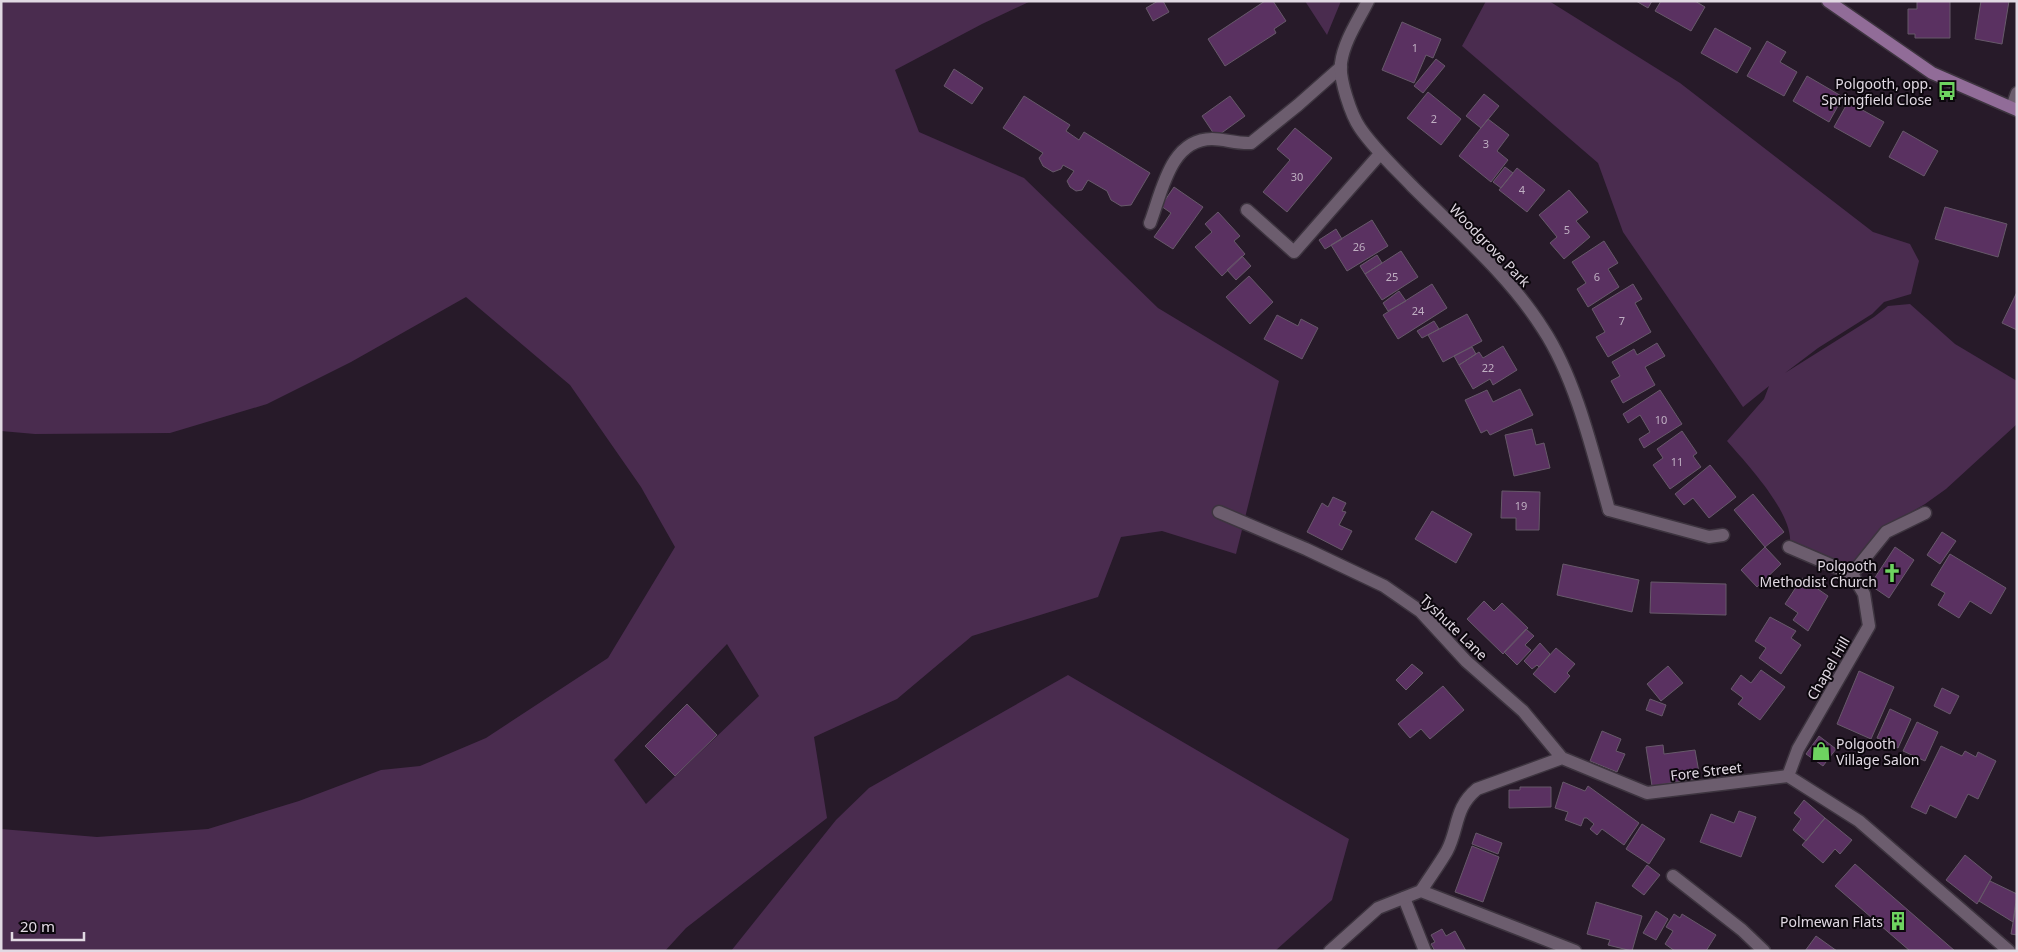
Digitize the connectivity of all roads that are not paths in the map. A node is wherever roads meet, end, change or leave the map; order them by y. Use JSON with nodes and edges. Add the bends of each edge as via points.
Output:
{"nodes":[{"id":1,"x":1368,"y":1,"type":"edge"},
{"id":2,"x":1828,"y":1,"type":"edge"},
{"id":3,"x":1341,"y":67,"type":"junction"},
{"id":4,"x":2017,"y":93,"type":"edge"},
{"id":5,"x":2014,"y":109,"type":"edge"},
{"id":6,"x":1380,"y":154,"type":"junction"},
{"id":7,"x":1247,"y":210,"type":"dead end"},
{"id":8,"x":1150,"y":222,"type":"dead end"},
{"id":9,"x":1219,"y":512,"type":"dead end"},
{"id":10,"x":1925,"y":513,"type":"dead end"},
{"id":11,"x":1723,"y":534,"type":"dead end"},
{"id":12,"x":1789,"y":547,"type":"dead end"},
{"id":13,"x":1852,"y":574,"type":"junction"},
{"id":14,"x":1562,"y":758,"type":"junction"},
{"id":15,"x":1788,"y":776,"type":"junction"},
{"id":16,"x":1673,"y":876,"type":"dead end"},
{"id":17,"x":1421,"y":892,"type":"junction"},
{"id":18,"x":1404,"y":898,"type":"junction"},
{"id":19,"x":1330,"y":951,"type":"edge"},
{"id":20,"x":1425,"y":951,"type":"edge"},
{"id":21,"x":1575,"y":951,"type":"edge"},
{"id":22,"x":1764,"y":951,"type":"edge"},
{"id":23,"x":2009,"y":951,"type":"edge"}],
"edges":[{"from":1,"to":3,"type":"street","name":"Woodgrove Park","via":[[1348,39]]},
{"from":2,"to":5,"type":"street","via":[[1932,73]]},
{"from":3,"to":6,"type":"street","name":"Woodgrove Park","via":[[1343,83],[1359,126]]},
{"from":3,"to":8,"type":"street","via":[[1250,143],[1202,140],[1182,151],[1165,178]]},
{"from":4,"to":5,"type":"street"},
{"from":6,"to":7,"type":"street","via":[[1294,252]]},
{"from":6,"to":11,"type":"street","name":"Woodgrove Park","via":[[1509,284],[1544,330],[1567,377],[1584,423],[1609,510],[1709,537]]},
{"from":9,"to":14,"type":"street","name":"Tyshute Lane","via":[[1384,586],[1420,611],[1466,661],[1523,711]]},
{"from":10,"to":13,"type":"street","via":[[1886,532]]},
{"from":12,"to":13,"type":"street"},
{"from":13,"to":15,"type":"street","name":"Chapel Hill","via":[[1864,594],[1870,626],[1798,749]]},
{"from":14,"to":15,"type":"street","name":"Fore Street","via":[[1647,793]]},
{"from":14,"to":17,"type":"street","via":[[1477,789],[1466,797],[1456,817],[1447,850]]},
{"from":15,"to":23,"type":"street","via":[[1859,821]]},
{"from":16,"to":22,"type":"street"},
{"from":17,"to":18,"type":"street"},
{"from":17,"to":21,"type":"street"},
{"from":18,"to":19,"type":"street","via":[[1378,908]]},
{"from":18,"to":20,"type":"street"}]}
